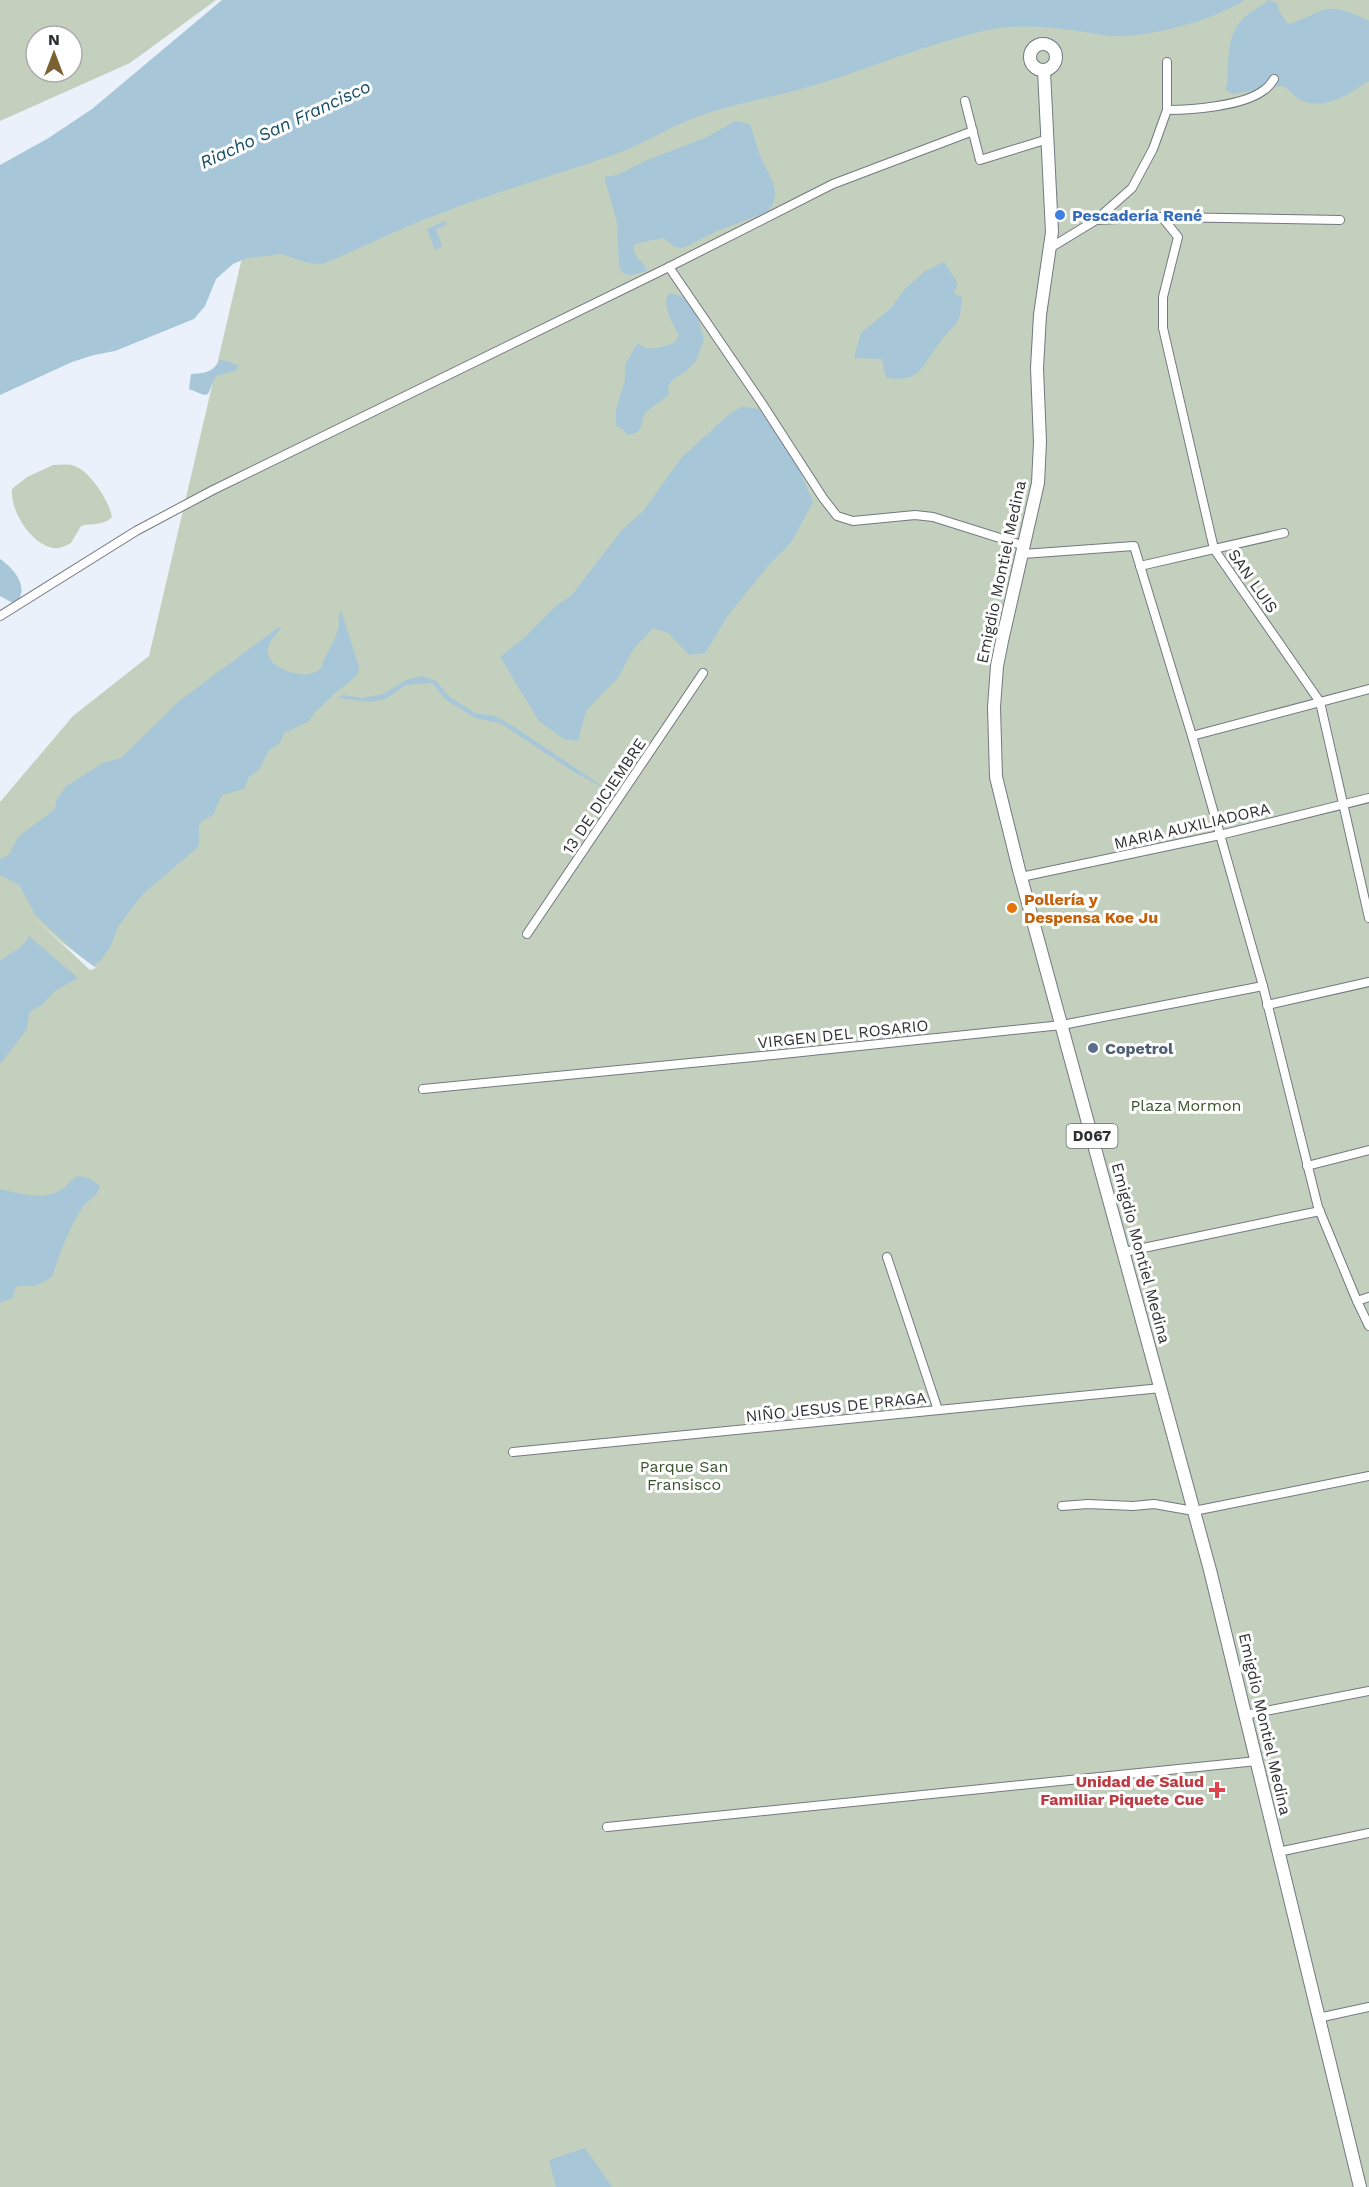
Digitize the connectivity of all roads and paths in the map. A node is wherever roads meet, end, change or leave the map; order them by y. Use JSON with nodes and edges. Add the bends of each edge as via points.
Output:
{"nodes":[{"id":1,"x":1167,"y":62,"type":"dead end"},
{"id":2,"x":1044,"y":70,"type":"dead end"},
{"id":3,"x":1274,"y":79,"type":"dead end"},
{"id":4,"x":965,"y":101,"type":"dead end"},
{"id":5,"x":1167,"y":110,"type":"junction"},
{"id":6,"x":972,"y":131,"type":"junction"},
{"id":7,"x":1048,"y":139,"type":"junction"},
{"id":8,"x":1162,"y":217,"type":"junction"},
{"id":9,"x":1096,"y":220,"type":"junction"},
{"id":10,"x":1340,"y":220,"type":"dead end"},
{"id":11,"x":1050,"y":249,"type":"junction"},
{"id":12,"x":669,"y":267,"type":"junction"},
{"id":13,"x":1284,"y":532,"type":"dead end"},
{"id":14,"x":1214,"y":549,"type":"junction"},
{"id":15,"x":1024,"y":550,"type":"junction"},
{"id":16,"x":1144,"y":565,"type":"junction"},
{"id":17,"x":0,"y":616,"type":"edge"},
{"id":18,"x":703,"y":673,"type":"dead end"},
{"id":19,"x":1369,"y":689,"type":"edge"},
{"id":20,"x":1320,"y":702,"type":"junction"},
{"id":21,"x":1192,"y":736,"type":"junction"},
{"id":22,"x":1369,"y":798,"type":"edge"},
{"id":23,"x":1345,"y":804,"type":"junction"},
{"id":24,"x":1220,"y":835,"type":"junction"},
{"id":25,"x":1021,"y":877,"type":"junction"},
{"id":26,"x":1369,"y":918,"type":"edge"},
{"id":27,"x":527,"y":934,"type":"dead end"},
{"id":28,"x":1369,"y":982,"type":"edge"},
{"id":29,"x":1263,"y":986,"type":"junction"},
{"id":30,"x":1267,"y":1005,"type":"junction"},
{"id":31,"x":1062,"y":1025,"type":"junction"},
{"id":32,"x":423,"y":1089,"type":"dead end"},
{"id":33,"x":1369,"y":1150,"type":"edge"},
{"id":34,"x":1307,"y":1166,"type":"junction"},
{"id":35,"x":1320,"y":1211,"type":"junction"},
{"id":36,"x":1124,"y":1252,"type":"junction"},
{"id":37,"x":887,"y":1257,"type":"dead end"},
{"id":38,"x":1369,"y":1298,"type":"edge"},
{"id":39,"x":1357,"y":1301,"type":"junction"},
{"id":40,"x":1369,"y":1326,"type":"edge"},
{"id":41,"x":1161,"y":1388,"type":"junction"},
{"id":42,"x":938,"y":1410,"type":"junction"},
{"id":43,"x":513,"y":1452,"type":"dead end"},
{"id":44,"x":1369,"y":1476,"type":"edge"},
{"id":45,"x":1062,"y":1506,"type":"dead end"},
{"id":46,"x":1194,"y":1511,"type":"junction"},
{"id":47,"x":1369,"y":1692,"type":"edge"},
{"id":48,"x":1245,"y":1715,"type":"junction"},
{"id":49,"x":1257,"y":1761,"type":"junction"},
{"id":50,"x":607,"y":1827,"type":"dead end"},
{"id":51,"x":1369,"y":1833,"type":"edge"},
{"id":52,"x":1278,"y":1852,"type":"junction"},
{"id":53,"x":1369,"y":2007,"type":"edge"},
{"id":54,"x":1318,"y":2018,"type":"junction"},
{"id":55,"x":1360,"y":2187,"type":"edge"}],
"edges":[{"from":1,"to":5,"type":"street"},
{"from":2,"to":7,"type":"main road","name":"Emigdio Montiel Medina","number":"D067"},
{"from":3,"to":5,"type":"street","via":[[1264,91],[1238,101],[1197,110]]},
{"from":4,"to":6,"type":"street"},
{"from":5,"to":9,"type":"street","via":[[1153,149],[1132,188]]},
{"from":6,"to":7,"type":"street","via":[[980,160]]},
{"from":6,"to":12,"type":"street","via":[[833,184]]},
{"from":7,"to":11,"type":"main road","name":"Emigdio Montiel Medina","number":"D067"},
{"from":8,"to":9,"type":"street"},
{"from":8,"to":10,"type":"street"},
{"from":8,"to":14,"type":"street","name":"SAN LUIS","via":[[1178,237],[1163,297],[1163,328]]},
{"from":9,"to":11,"type":"street"},
{"from":11,"to":15,"type":"main road","name":"Emigdio Montiel Medina","number":"D067","via":[[1037,368],[1038,483]]},
{"from":12,"to":15,"type":"street","via":[[837,516],[853,521],[933,517]]},
{"from":12,"to":17,"type":"street","via":[[213,490],[133,533]]},
{"from":13,"to":14,"type":"street"},
{"from":14,"to":16,"type":"street"},
{"from":14,"to":20,"type":"street","name":"SAN LUIS"},
{"from":15,"to":16,"type":"street","via":[[1134,546]]},
{"from":15,"to":25,"type":"main road","name":"Emigdio Montiel Medina","number":"D067","via":[[997,666],[994,724],[996,777]]},
{"from":16,"to":21,"type":"street"},
{"from":18,"to":27,"type":"street","name":"13 DE DICIEMBRE"},
{"from":19,"to":20,"type":"street"},
{"from":20,"to":21,"type":"street"},
{"from":20,"to":23,"type":"street","name":"SAN LUIS"},
{"from":21,"to":24,"type":"street"},
{"from":22,"to":23,"type":"street","name":"MARIA AUXILIADORA"},
{"from":23,"to":24,"type":"street","name":"MARIA AUXILIADORA"},
{"from":23,"to":26,"type":"street","name":"SAN LUIS"},
{"from":24,"to":25,"type":"street","name":"MARIA AUXILIADORA"},
{"from":24,"to":29,"type":"street"},
{"from":25,"to":31,"type":"main road","name":"Emigdio Montiel Medina","number":"D067"},
{"from":28,"to":30,"type":"street"},
{"from":29,"to":30,"type":"street"},
{"from":29,"to":31,"type":"street","name":"VIRGEN DEL ROSARIO"},
{"from":30,"to":34,"type":"street"},
{"from":31,"to":32,"type":"street","name":"VIRGEN DEL ROSARIO"},
{"from":31,"to":36,"type":"main road","name":"Emigdio Montiel Medina","number":"D067"},
{"from":33,"to":34,"type":"street"},
{"from":34,"to":35,"type":"street"},
{"from":35,"to":36,"type":"street"},
{"from":35,"to":39,"type":"street"},
{"from":36,"to":41,"type":"main road","name":"Emigdio Montiel Medina","number":"D067"},
{"from":37,"to":42,"type":"street"},
{"from":38,"to":39,"type":"street"},
{"from":39,"to":40,"type":"street"},
{"from":41,"to":42,"type":"street","name":"NIÑO JESUS DE PRAGA"},
{"from":41,"to":46,"type":"main road","name":"Emigdio Montiel Medina","number":"D067"},
{"from":42,"to":43,"type":"street","name":"NIÑO JESUS DE PRAGA"},
{"from":44,"to":46,"type":"street"},
{"from":45,"to":46,"type":"street","via":[[1154,1504]]},
{"from":46,"to":48,"type":"main road","name":"Emigdio Montiel Medina","number":"D067"},
{"from":47,"to":48,"type":"street"},
{"from":48,"to":49,"type":"main road","name":"Emigdio Montiel Medina","number":"D067"},
{"from":49,"to":50,"type":"street"},
{"from":49,"to":52,"type":"main road","name":"Emigdio Montiel Medina","number":"D067"},
{"from":51,"to":52,"type":"street"},
{"from":52,"to":54,"type":"main road","name":"Emigdio Montiel Medina","number":"D067"},
{"from":53,"to":54,"type":"street"},
{"from":54,"to":55,"type":"main road","name":"Emigdio Montiel Medina","number":"D067"}]}
